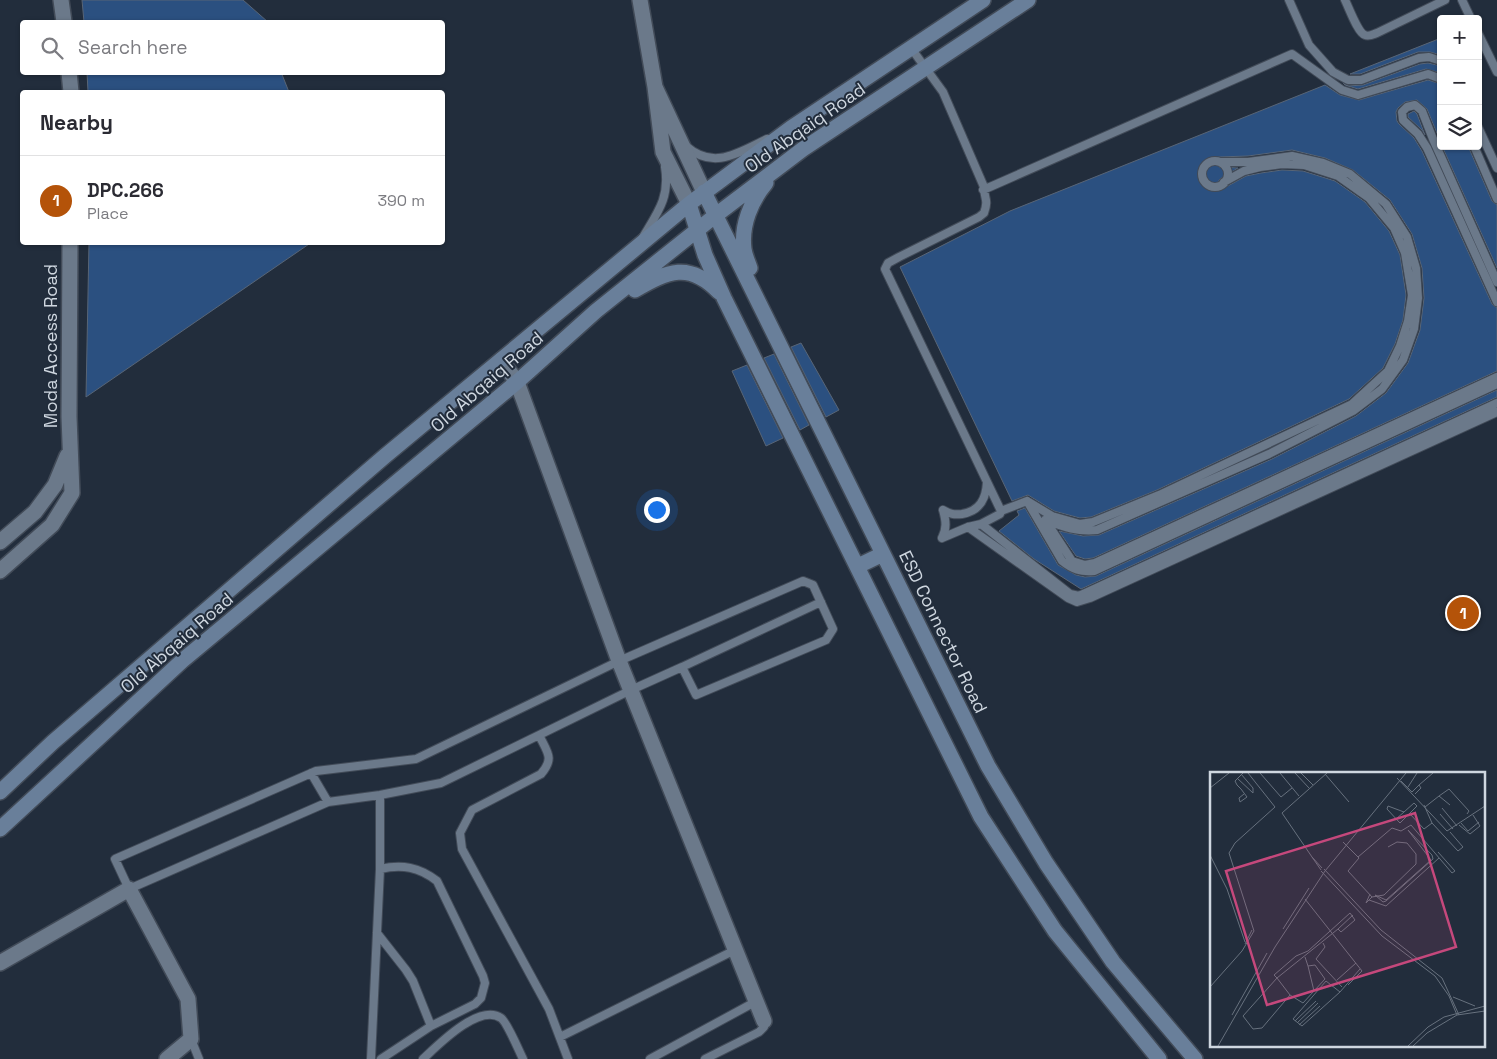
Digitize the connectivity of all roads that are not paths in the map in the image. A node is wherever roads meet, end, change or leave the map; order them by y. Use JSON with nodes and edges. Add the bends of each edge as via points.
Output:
{"nodes":[{"id":1,"x":61,"y":0,"type":"edge"},
{"id":2,"x":640,"y":0,"type":"edge"},
{"id":3,"x":983,"y":0,"type":"edge"},
{"id":4,"x":1028,"y":0,"type":"edge"},
{"id":5,"x":1289,"y":0,"type":"edge"},
{"id":6,"x":1445,"y":0,"type":"edge"},
{"id":7,"x":1462,"y":0,"type":"edge"},
{"id":8,"x":1347,"y":1,"type":"edge"},
{"id":9,"x":1469,"y":15,"type":"edge"},
{"id":10,"x":64,"y":20,"type":"edge"},
{"id":11,"x":1482,"y":41,"type":"edge"},
{"id":12,"x":911,"y":48,"type":"junction"},
{"id":13,"x":1438,"y":60,"type":"edge"},
{"id":14,"x":926,"y":68,"type":"junction"},
{"id":15,"x":1497,"y":72,"type":"edge"},
{"id":16,"x":69,"y":75,"type":"edge"},
{"id":17,"x":1437,"y":77,"type":"edge"},
{"id":18,"x":655,"y":87,"type":"junction"},
{"id":19,"x":71,"y":90,"type":"edge"},
{"id":20,"x":792,"y":128,"type":"junction"},
{"id":21,"x":1482,"y":136,"type":"edge"},
{"id":22,"x":678,"y":138,"type":"junction"},
{"id":23,"x":1476,"y":150,"type":"edge"},
{"id":24,"x":663,"y":152,"type":"junction"},
{"id":25,"x":1221,"y":162,"type":"junction"},
{"id":26,"x":782,"y":165,"type":"junction"},
{"id":27,"x":1497,"y":168,"type":"edge"},
{"id":28,"x":1224,"y":182,"type":"junction"},
{"id":29,"x":983,"y":190,"type":"junction"},
{"id":30,"x":704,"y":192,"type":"junction"},
{"id":31,"x":1497,"y":200,"type":"edge"},
{"id":32,"x":689,"y":204,"type":"junction"},
{"id":33,"x":716,"y":215,"type":"junction"},
{"id":34,"x":698,"y":230,"type":"junction"},
{"id":35,"x":70,"y":245,"type":"edge"},
{"id":36,"x":636,"y":248,"type":"junction"},
{"id":37,"x":1497,"y":282,"type":"edge"},
{"id":38,"x":724,"y":298,"type":"junction"},
{"id":39,"x":1497,"y":302,"type":"edge"},
{"id":40,"x":763,"y":310,"type":"junction"},
{"id":41,"x":596,"y":311,"type":"junction"},
{"id":42,"x":500,"y":360,"type":"junction"},
{"id":43,"x":1497,"y":377,"type":"edge"},
{"id":44,"x":517,"y":382,"type":"junction"},
{"id":45,"x":1497,"y":384,"type":"edge"},
{"id":46,"x":1497,"y":403,"type":"edge"},
{"id":47,"x":1497,"y":412,"type":"edge"},
{"id":48,"x":70,"y":450,"type":"junction"},
{"id":49,"x":987,"y":482,"type":"junction"},
{"id":50,"x":1027,"y":501,"type":"junction"},
{"id":51,"x":1001,"y":511,"type":"junction"},
{"id":52,"x":1045,"y":520,"type":"junction"},
{"id":53,"x":981,"y":524,"type":"junction"},
{"id":54,"x":968,"y":527,"type":"junction"},
{"id":55,"x":0,"y":542,"type":"edge"},
{"id":56,"x":883,"y":554,"type":"junction"},
{"id":57,"x":858,"y":566,"type":"junction"},
{"id":58,"x":0,"y":571,"type":"edge"},
{"id":59,"x":821,"y":602,"type":"junction"},
{"id":60,"x":619,"y":661,"type":"junction"},
{"id":61,"x":682,"y":667,"type":"junction"},
{"id":62,"x":631,"y":690,"type":"junction"},
{"id":63,"x":539,"y":735,"type":"junction"},
{"id":64,"x":311,"y":773,"type":"junction"},
{"id":65,"x":0,"y":792,"type":"edge"},
{"id":66,"x":380,"y":795,"type":"junction"},
{"id":67,"x":328,"y":802,"type":"junction"},
{"id":68,"x":0,"y":830,"type":"edge"},
{"id":69,"x":380,"y":869,"type":"junction"},
{"id":70,"x":128,"y":889,"type":"junction"},
{"id":71,"x":377,"y":933,"type":"junction"},
{"id":72,"x":735,"y":950,"type":"junction"},
{"id":73,"x":0,"y":963,"type":"edge"},
{"id":74,"x":756,"y":1002,"type":"junction"},
{"id":75,"x":764,"y":1021,"type":"joint"},
{"id":76,"x":431,"y":1026,"type":"junction"},
{"id":77,"x":560,"y":1036,"type":"junction"},
{"id":78,"x":191,"y":1039,"type":"junction"},
{"id":79,"x":166,"y":1059,"type":"edge"},
{"id":80,"x":199,"y":1059,"type":"edge"},
{"id":81,"x":371,"y":1059,"type":"edge"},
{"id":82,"x":380,"y":1059,"type":"edge"},
{"id":83,"x":423,"y":1059,"type":"edge"},
{"id":84,"x":523,"y":1059,"type":"edge"},
{"id":85,"x":568,"y":1059,"type":"edge"},
{"id":86,"x":650,"y":1059,"type":"edge"},
{"id":87,"x":704,"y":1059,"type":"edge"},
{"id":88,"x":1159,"y":1059,"type":"edge"},
{"id":89,"x":1195,"y":1059,"type":"edge"}],
"edges":[{"from":1,"to":10,"type":"street"},
{"from":2,"to":18,"type":"street"},
{"from":3,"to":12,"type":"main road","name":"Old Abqaiq Road"},
{"from":4,"to":14,"type":"main road","name":"Old Abqaiq Road"},
{"from":5,"to":13,"type":"lane","via":[[1309,45],[1334,72],[1348,80],[1360,80],[1419,58]]},
{"from":6,"to":8,"type":"lane","via":[[1369,36],[1360,31]]},
{"from":7,"to":9,"type":"lane"},
{"from":11,"to":15,"type":"lane"},
{"from":12,"to":14,"type":"lane"},
{"from":12,"to":20,"type":"main road","name":"Old Abqaiq Road"},
{"from":14,"to":26,"type":"main road","name":"Old Abqaiq Road"},
{"from":14,"to":29,"type":"lane","via":[[943,92]]},
{"from":16,"to":19,"type":"street"},
{"from":17,"to":29,"type":"lane","via":[[1428,74],[1358,95],[1342,90],[1292,54]]},
{"from":18,"to":22,"type":"street"},
{"from":18,"to":24,"type":"street"},
{"from":20,"to":22,"type":"lane","via":[[726,158],[715,159],[696,154]]},
{"from":20,"to":30,"type":"main road","name":"Old Abqaiq Road"},
{"from":21,"to":27,"type":"lane"},
{"from":22,"to":30,"type":"street"},
{"from":23,"to":31,"type":"lane"},
{"from":24,"to":32,"type":"street"},
{"from":24,"to":36,"type":"lane","via":[[667,179],[663,201]]},
{"from":25,"to":28,"type":"lane","via":[[1226,166]]},
{"from":25,"to":28,"type":"lane","via":[[1215,160],[1204,165],[1202,176],[1208,186],[1220,186]]},
{"from":25,"to":52,"type":"lane","via":[[1292,156],[1323,163],[1350,174],[1386,204],[1407,237],[1416,268],[1418,298],[1414,329],[1403,360],[1382,389],[1352,411],[1269,454],[1097,530],[1083,532]]},
{"from":26,"to":33,"type":"main road","name":"Old Abqaiq Road"},
{"from":26,"to":40,"type":"main road","via":[[764,185],[746,220],[744,250]]},
{"from":28,"to":50,"type":"lane","via":[[1260,167],[1304,165],[1338,176],[1369,198],[1394,228],[1405,253],[1412,295],[1408,321],[1388,371],[1352,404],[1159,495],[1093,522],[1080,524],[1052,516]]},
{"from":29,"to":49,"type":"lane","via":[[987,200],[984,213],[888,263],[885,269]]},
{"from":30,"to":32,"type":"main road","name":"Old Abqaiq Road"},
{"from":30,"to":33,"type":"main road","name":"ESD Connector Road"},
{"from":32,"to":34,"type":"main road"},
{"from":32,"to":36,"type":"main road","name":"Old Abqaiq Road"},
{"from":33,"to":34,"type":"main road","name":"Old Abqaiq Road"},
{"from":33,"to":40,"type":"main road","name":"ESD Connector Road"},
{"from":34,"to":38,"type":"main road"},
{"from":34,"to":41,"type":"main road","name":"Old Abqaiq Road"},
{"from":35,"to":48,"type":"street","name":"Moda Access Road"},
{"from":36,"to":42,"type":"main road","name":"Old Abqaiq Road"},
{"from":37,"to":39,"type":"lane","via":[[1422,111],[1415,105],[1407,107],[1402,112],[1403,120],[1427,148]]},
{"from":38,"to":41,"type":"main road","via":[[709,281],[682,272],[670,273]]},
{"from":38,"to":57,"type":"main road"},
{"from":40,"to":56,"type":"main road","name":"ESD Connector Road"},
{"from":41,"to":44,"type":"main road","name":"Old Abqaiq Road"},
{"from":42,"to":44,"type":"street"},
{"from":42,"to":65,"type":"main road","name":"Old Abqaiq Road","via":[[68,729]]},
{"from":43,"to":52,"type":"lane","via":[[1095,563],[1085,565],[1072,561]]},
{"from":44,"to":60,"type":"street"},
{"from":44,"to":68,"type":"main road","name":"Old Abqaiq Road","via":[[182,660]]},
{"from":45,"to":50,"type":"lane","via":[[1094,571],[1082,572],[1062,561]]},
{"from":46,"to":53,"type":"lane","via":[[1079,596],[1070,594]]},
{"from":47,"to":54,"type":"lane","via":[[1077,602]]},
{"from":48,"to":55,"type":"street","name":"Moda Access Road","via":[[56,485],[35,512]]},
{"from":48,"to":58,"type":"street","name":"Moda Access Road","via":[[72,493],[52,525]]},
{"from":49,"to":51,"type":"lane"},
{"from":49,"to":54,"type":"lane","via":[[987,490],[978,508],[972,512],[951,514],[943,510],[946,528],[942,538]]},
{"from":50,"to":51,"type":"lane"},
{"from":50,"to":52,"type":"lane"},
{"from":51,"to":53,"type":"lane"},
{"from":53,"to":54,"type":"lane"},
{"from":56,"to":57,"type":"main road"},
{"from":56,"to":89,"type":"main road","name":"ESD Connector Road","via":[[988,766],[1046,863],[1113,962]]},
{"from":57,"to":88,"type":"main road","via":[[981,818],[1055,931]]},
{"from":59,"to":60,"type":"lane","via":[[813,585],[803,580]]},
{"from":59,"to":61,"type":"lane"},
{"from":59,"to":61,"type":"lane","via":[[833,629],[826,640],[696,695]]},
{"from":60,"to":62,"type":"street"},
{"from":60,"to":64,"type":"lane","via":[[416,759]]},
{"from":61,"to":62,"type":"lane"},
{"from":62,"to":63,"type":"lane"},
{"from":62,"to":72,"type":"street"},
{"from":63,"to":66,"type":"lane","via":[[441,783]]},
{"from":63,"to":77,"type":"lane","via":[[550,758],[548,766],[541,774],[472,810],[460,833],[462,849],[549,1009]]},
{"from":64,"to":67,"type":"lane"},
{"from":64,"to":70,"type":"lane","via":[[116,859]]},
{"from":66,"to":67,"type":"lane"},
{"from":66,"to":69,"type":"lane"},
{"from":67,"to":70,"type":"lane"},
{"from":69,"to":71,"type":"lane"},
{"from":69,"to":76,"type":"lane","via":[[405,867],[427,873],[437,880],[483,976],[485,983],[481,998],[475,1004]]},
{"from":70,"to":73,"type":"street"},
{"from":70,"to":78,"type":"street","via":[[188,999]]},
{"from":71,"to":76,"type":"lane","via":[[413,981]]},
{"from":71,"to":81,"type":"lane"},
{"from":72,"to":74,"type":"street"},
{"from":72,"to":77,"type":"lane"},
{"from":74,"to":75,"type":"street"},
{"from":74,"to":86,"type":"lane"},
{"from":75,"to":87,"type":"lane","via":[[759,1032]]},
{"from":76,"to":82,"type":"lane"},
{"from":77,"to":85,"type":"lane"},
{"from":78,"to":79,"type":"street"},
{"from":78,"to":80,"type":"lane"},
{"from":83,"to":84,"type":"lane","via":[[458,1028],[483,1015],[493,1014],[502,1019]]}]}
